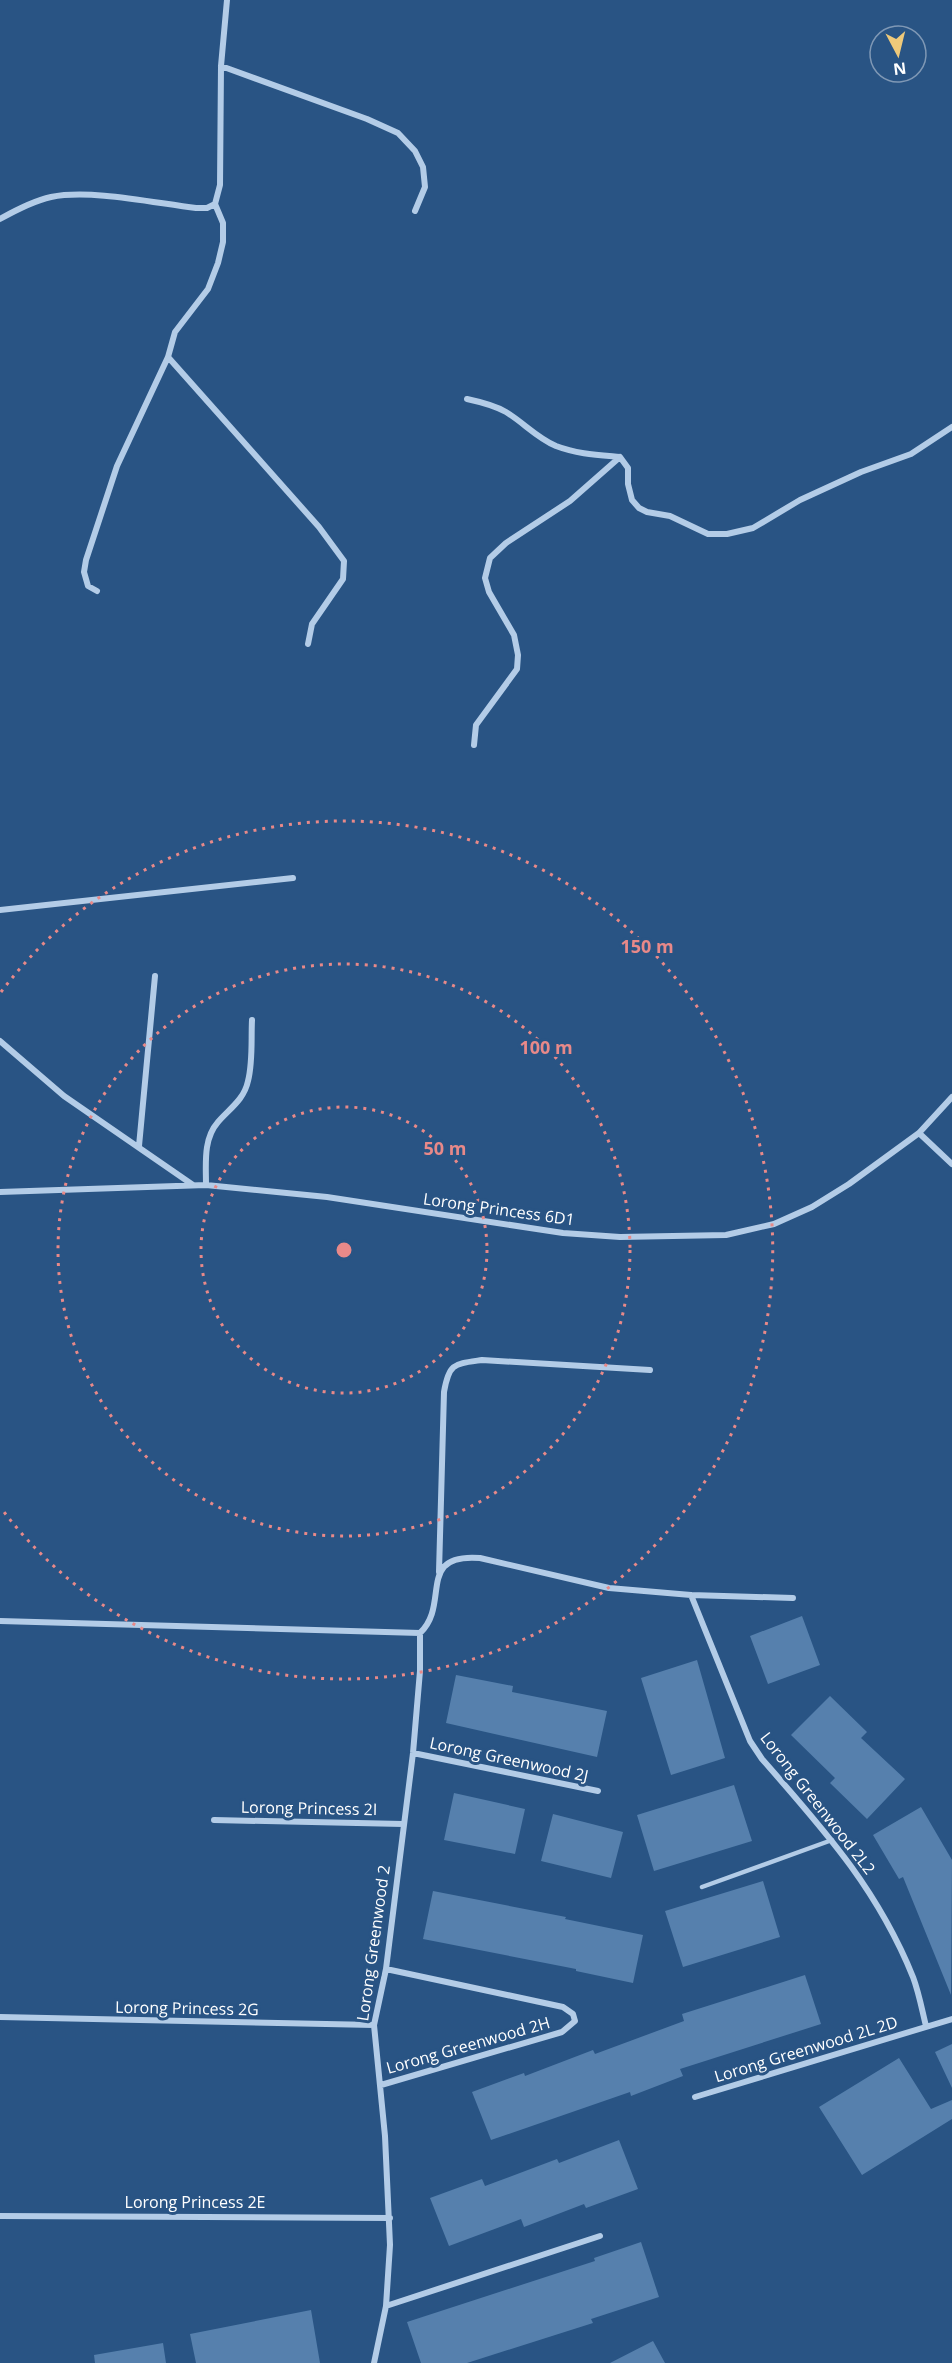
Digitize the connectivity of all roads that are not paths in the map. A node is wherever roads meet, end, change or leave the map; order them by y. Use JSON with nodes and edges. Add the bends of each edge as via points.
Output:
{"nodes":[{"id":1,"x":227,"y":0,"type":"edge"},
{"id":2,"x":221,"y":66,"type":"junction"},
{"id":3,"x":215,"y":204,"type":"junction"},
{"id":4,"x":415,"y":211,"type":"dead end"},
{"id":5,"x":0,"y":219,"type":"edge"},
{"id":6,"x":168,"y":357,"type":"junction"},
{"id":7,"x":467,"y":399,"type":"dead end"},
{"id":8,"x":952,"y":427,"type":"edge"},
{"id":9,"x":620,"y":457,"type":"junction"},
{"id":10,"x":97,"y":591,"type":"dead end"},
{"id":11,"x":308,"y":644,"type":"dead end"},
{"id":12,"x":474,"y":745,"type":"dead end"},
{"id":13,"x":293,"y":878,"type":"dead end"},
{"id":14,"x":0,"y":910,"type":"edge"},
{"id":15,"x":155,"y":976,"type":"dead end"},
{"id":16,"x":252,"y":1020,"type":"dead end"},
{"id":17,"x":0,"y":1041,"type":"edge"},
{"id":18,"x":952,"y":1096,"type":"edge"},
{"id":19,"x":919,"y":1133,"type":"junction"},
{"id":20,"x":139,"y":1146,"type":"junction"},
{"id":21,"x":952,"y":1164,"type":"edge"},
{"id":22,"x":206,"y":1185,"type":"junction"},
{"id":23,"x":193,"y":1186,"type":"junction"},
{"id":24,"x":0,"y":1192,"type":"edge"},
{"id":25,"x":650,"y":1370,"type":"dead end"},
{"id":26,"x":439,"y":1573,"type":"junction"},
{"id":27,"x":691,"y":1594,"type":"junction"},
{"id":28,"x":793,"y":1598,"type":"dead end"},
{"id":29,"x":0,"y":1621,"type":"edge"},
{"id":30,"x":420,"y":1633,"type":"junction"},
{"id":31,"x":413,"y":1753,"type":"junction"},
{"id":32,"x":598,"y":1791,"type":"dead end"},
{"id":33,"x":214,"y":1820,"type":"dead end"},
{"id":34,"x":403,"y":1824,"type":"junction"},
{"id":35,"x":832,"y":1840,"type":"junction"},
{"id":36,"x":702,"y":1887,"type":"dead end"},
{"id":37,"x":386,"y":1969,"type":"junction"},
{"id":38,"x":0,"y":2018,"type":"edge"},
{"id":39,"x":952,"y":2019,"type":"edge"},
{"id":40,"x":374,"y":2025,"type":"junction"},
{"id":41,"x":926,"y":2026,"type":"junction"},
{"id":42,"x":381,"y":2085,"type":"junction"},
{"id":43,"x":695,"y":2097,"type":"dead end"},
{"id":44,"x":0,"y":2216,"type":"edge"},
{"id":45,"x":390,"y":2218,"type":"junction"},
{"id":46,"x":600,"y":2236,"type":"dead end"},
{"id":47,"x":386,"y":2306,"type":"junction"},
{"id":48,"x":374,"y":2363,"type":"edge"}],
"edges":[{"from":1,"to":2,"type":"street"},
{"from":2,"to":3,"type":"street","via":[[220,185]]},
{"from":2,"to":4,"type":"street","via":[[398,134],[415,151],[423,167],[425,188]]},
{"from":3,"to":5,"type":"street","via":[[196,208],[62,195]]},
{"from":3,"to":6,"type":"street","via":[[223,222],[218,263],[208,289],[175,332]]},
{"from":6,"to":10,"type":"street","via":[[117,466],[86,560],[88,586]]},
{"from":6,"to":11,"type":"street","via":[[319,527],[344,561],[343,579],[312,624]]},
{"from":7,"to":9,"type":"street","via":[[508,413],[554,445]]},
{"from":8,"to":9,"type":"street","via":[[910,454],[800,500],[753,528],[727,534],[708,534],[670,516],[639,508],[632,501],[628,468]]},
{"from":9,"to":12,"type":"street","via":[[570,501],[490,558],[485,578],[514,635],[517,669],[476,725]]},
{"from":13,"to":14,"type":"street"},
{"from":15,"to":20,"type":"street"},
{"from":16,"to":22,"type":"street","via":[[248,1082],[241,1098],[209,1135]]},
{"from":17,"to":20,"type":"street","via":[[64,1096]]},
{"from":18,"to":19,"type":"street","name":"Lorong Princess 6D1"},
{"from":19,"to":21,"type":"street"},
{"from":19,"to":22,"type":"street","name":"Lorong Princess 6D1","via":[[812,1207],[774,1224],[726,1234],[620,1237],[563,1233],[327,1197]]},
{"from":20,"to":23,"type":"street"},
{"from":22,"to":23,"type":"street","name":"Lorong Princess 6D1"},
{"from":23,"to":24,"type":"street","name":"Lorong Princess 6D1"},
{"from":25,"to":26,"type":"street","via":[[482,1360],[456,1364],[447,1373],[444,1392]]},
{"from":26,"to":27,"type":"street","via":[[447,1562],[459,1556],[590,1585]]},
{"from":26,"to":30,"type":"street","via":[[431,1614]]},
{"from":27,"to":28,"type":"street"},
{"from":27,"to":35,"type":"street","name":"Lorong Greenwood 2L2","via":[[750,1741]]},
{"from":29,"to":30,"type":"street"},
{"from":30,"to":31,"type":"street","name":"Lorong Greenwood 2"},
{"from":31,"to":32,"type":"street","name":"Lorong Greenwood 2J"},
{"from":31,"to":34,"type":"street","name":"Lorong Greenwood 2"},
{"from":33,"to":34,"type":"street","name":"Lorong Princess 2I"},
{"from":34,"to":37,"type":"street","name":"Lorong Greenwood 2"},
{"from":35,"to":36,"type":"lane"},
{"from":35,"to":41,"type":"street","name":"Lorong Greenwood 2L2","via":[[856,1870],[888,1923],[914,1979]]},
{"from":37,"to":40,"type":"street","name":"Lorong Greenwood 2"},
{"from":37,"to":42,"type":"street","name":"Lorong Greenwood 2H","via":[[563,2007],[575,2020],[562,2032]]},
{"from":38,"to":40,"type":"street","name":"Lorong Princess 2G"},
{"from":39,"to":41,"type":"street","name":"Lorong Greenwood 2L 2D"},
{"from":40,"to":42,"type":"street","name":"Lorong Greenwood 2"},
{"from":41,"to":43,"type":"street","name":"Lorong Greenwood 2L 2D"},
{"from":42,"to":45,"type":"street","name":"Lorong Greenwood 2"},
{"from":44,"to":45,"type":"street","name":"Lorong Princess 2E"},
{"from":45,"to":47,"type":"street","name":"Lorong Greenwood 2"},
{"from":46,"to":47,"type":"street"},
{"from":47,"to":48,"type":"street","name":"Lorong Greenwood 2"}]}
